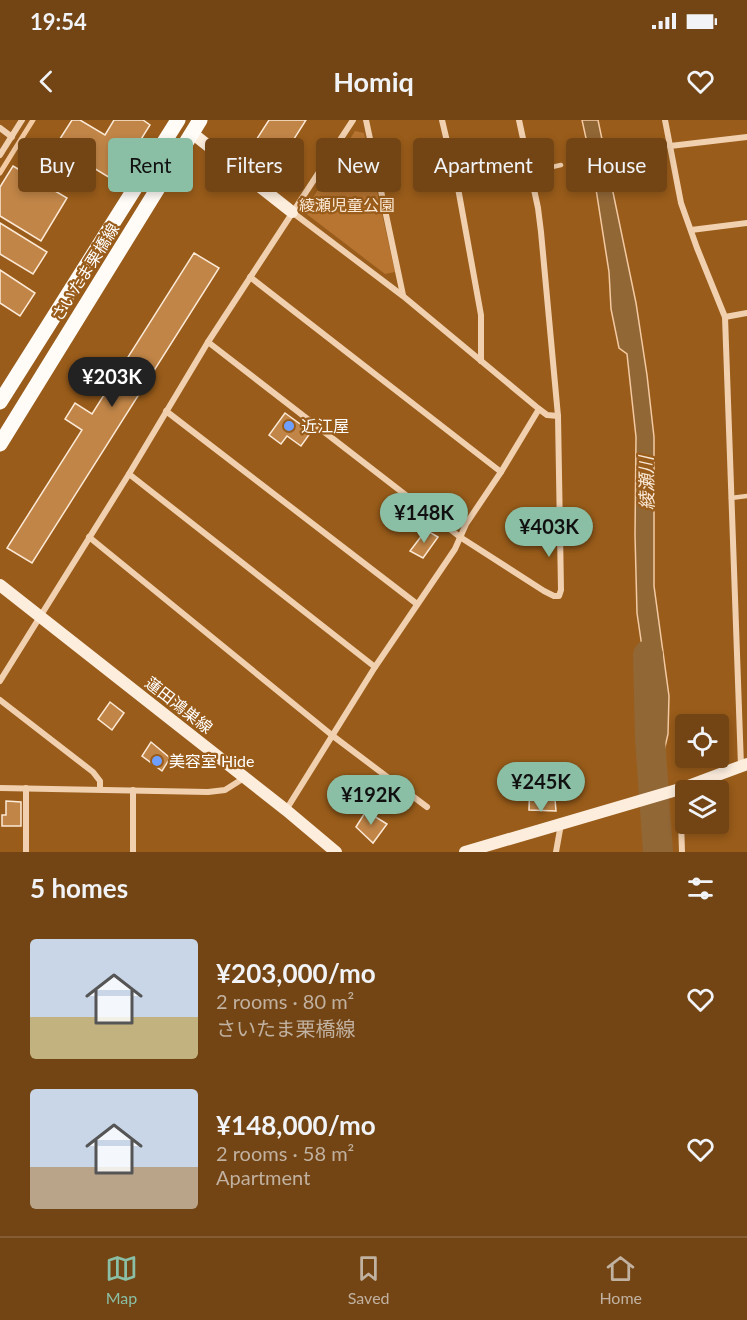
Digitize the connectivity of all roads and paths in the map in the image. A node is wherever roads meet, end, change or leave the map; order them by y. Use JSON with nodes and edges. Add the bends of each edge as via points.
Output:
{"nodes":[{"id":1,"x":22,"y":120,"type":"edge"},
{"id":2,"x":178,"y":120,"type":"edge"},
{"id":3,"x":353,"y":120,"type":"edge"},
{"id":4,"x":366,"y":120,"type":"edge"},
{"id":5,"x":442,"y":120,"type":"edge"},
{"id":6,"x":519,"y":120,"type":"edge"},
{"id":7,"x":665,"y":120,"type":"edge"},
{"id":8,"x":196,"y":127,"type":"edge"},
{"id":9,"x":0,"y":128,"type":"edge"},
{"id":10,"x":12,"y":137,"type":"junction"},
{"id":11,"x":747,"y":137,"type":"edge"},
{"id":12,"x":446,"y":138,"type":"edge"},
{"id":13,"x":523,"y":138,"type":"edge"},
{"id":14,"x":670,"y":146,"type":"junction"},
{"id":15,"x":0,"y":156,"type":"edge"},
{"id":16,"x":561,"y":165,"type":"dead end"},
{"id":17,"x":554,"y":167,"type":"edge"},
{"id":18,"x":459,"y":192,"type":"edge"},
{"id":19,"x":534,"y":192,"type":"edge"},
{"id":20,"x":292,"y":212,"type":"junction"},
{"id":21,"x":747,"y":223,"type":"edge"},
{"id":22,"x":690,"y":230,"type":"junction"},
{"id":23,"x":250,"y":277,"type":"junction"},
{"id":24,"x":403,"y":296,"type":"junction"},
{"id":25,"x":747,"y":313,"type":"edge"},
{"id":26,"x":725,"y":316,"type":"junction"},
{"id":27,"x":208,"y":342,"type":"junction"},
{"id":28,"x":481,"y":360,"type":"junction"},
{"id":29,"x":0,"y":402,"type":"edge"},
{"id":30,"x":539,"y":409,"type":"junction"},
{"id":31,"x":166,"y":411,"type":"junction"},
{"id":32,"x":558,"y":416,"type":"junction"},
{"id":33,"x":0,"y":444,"type":"edge"},
{"id":34,"x":501,"y":472,"type":"junction"},
{"id":35,"x":129,"y":474,"type":"junction"},
{"id":36,"x":747,"y":496,"type":"edge"},
{"id":37,"x":731,"y":498,"type":"junction"},
{"id":38,"x":89,"y":537,"type":"junction"},
{"id":39,"x":460,"y":537,"type":"junction"},
{"id":40,"x":0,"y":585,"type":"edge"},
{"id":41,"x":417,"y":604,"type":"junction"},
{"id":42,"x":41,"y":617,"type":"junction"},
{"id":43,"x":375,"y":667,"type":"junction"},
{"id":44,"x":0,"y":681,"type":"edge"},
{"id":45,"x":0,"y":700,"type":"edge"},
{"id":46,"x":333,"y":736,"type":"junction"},
{"id":47,"x":744,"y":765,"type":"edge"},
{"id":48,"x":244,"y":778,"type":"junction"},
{"id":49,"x":702,"y":780,"type":"edge"},
{"id":50,"x":0,"y":788,"type":"edge"},
{"id":51,"x":26,"y":788,"type":"junction"},
{"id":52,"x":100,"y":789,"type":"junction"},
{"id":53,"x":133,"y":790,"type":"junction"},
{"id":54,"x":675,"y":790,"type":"edge"},
{"id":55,"x":427,"y":807,"type":"dead end"},
{"id":56,"x":286,"y":810,"type":"junction"},
{"id":57,"x":561,"y":823,"type":"junction"},
{"id":58,"x":681,"y":834,"type":"edge"},
{"id":59,"x":26,"y":852,"type":"edge"},
{"id":60,"x":133,"y":852,"type":"edge"},
{"id":61,"x":336,"y":852,"type":"edge"},
{"id":62,"x":465,"y":852,"type":"edge"},
{"id":63,"x":556,"y":852,"type":"edge"},
{"id":64,"x":682,"y":852,"type":"edge"}],
"edges":[{"from":1,"to":10,"type":"street"},
{"from":2,"to":29,"type":"main road","name":"さいたま栗橋線"},
{"from":3,"to":20,"type":"street"},
{"from":4,"to":24,"type":"street"},
{"from":5,"to":12,"type":"street"},
{"from":6,"to":13,"type":"street"},
{"from":7,"to":14,"type":"street"},
{"from":8,"to":20,"type":"main road"},
{"from":8,"to":33,"type":"main road","name":"さいたま栗橋線"},
{"from":9,"to":10,"type":"street"},
{"from":10,"to":15,"type":"street"},
{"from":11,"to":14,"type":"street"},
{"from":14,"to":22,"type":"street"},
{"from":16,"to":17,"type":"lane"},
{"from":18,"to":28,"type":"street","via":[[481,315]]},
{"from":19,"to":32,"type":"street"},
{"from":20,"to":23,"type":"street"},
{"from":20,"to":24,"type":"street"},
{"from":21,"to":22,"type":"street"},
{"from":22,"to":26,"type":"street"},
{"from":23,"to":27,"type":"street"},
{"from":23,"to":34,"type":"street"},
{"from":24,"to":28,"type":"street"},
{"from":25,"to":26,"type":"street"},
{"from":26,"to":37,"type":"street"},
{"from":27,"to":31,"type":"street"},
{"from":27,"to":39,"type":"street"},
{"from":28,"to":30,"type":"street"},
{"from":30,"to":32,"type":"street"},
{"from":30,"to":34,"type":"street"},
{"from":31,"to":35,"type":"street"},
{"from":31,"to":41,"type":"street"},
{"from":32,"to":39,"type":"street","via":[[559,596],[544,591]]},
{"from":34,"to":39,"type":"street"},
{"from":35,"to":38,"type":"street"},
{"from":35,"to":43,"type":"street"},
{"from":36,"to":37,"type":"lane"},
{"from":37,"to":47,"type":"street"},
{"from":38,"to":42,"type":"street"},
{"from":38,"to":46,"type":"street"},
{"from":39,"to":41,"type":"street"},
{"from":40,"to":42,"type":"main road","name":"蓮田鴻巣線"},
{"from":41,"to":43,"type":"street"},
{"from":42,"to":44,"type":"street"},
{"from":42,"to":48,"type":"main road","name":"蓮田鴻巣線"},
{"from":43,"to":46,"type":"street"},
{"from":45,"to":52,"type":"street","via":[[93,772],[100,781]]},
{"from":46,"to":55,"type":"street"},
{"from":46,"to":56,"type":"street"},
{"from":47,"to":49,"type":"main road"},
{"from":48,"to":53,"type":"street","via":[[225,790],[208,792]]},
{"from":48,"to":56,"type":"main road","name":"蓮田鴻巣線"},
{"from":50,"to":51,"type":"street"},
{"from":51,"to":52,"type":"street"},
{"from":51,"to":59,"type":"street"},
{"from":52,"to":53,"type":"street"},
{"from":53,"to":60,"type":"street"},
{"from":54,"to":57,"type":"main road"},
{"from":56,"to":61,"type":"main road","name":"蓮田鴻巣線"},
{"from":57,"to":62,"type":"main road"},
{"from":57,"to":63,"type":"street"},
{"from":58,"to":64,"type":"street"}]}
